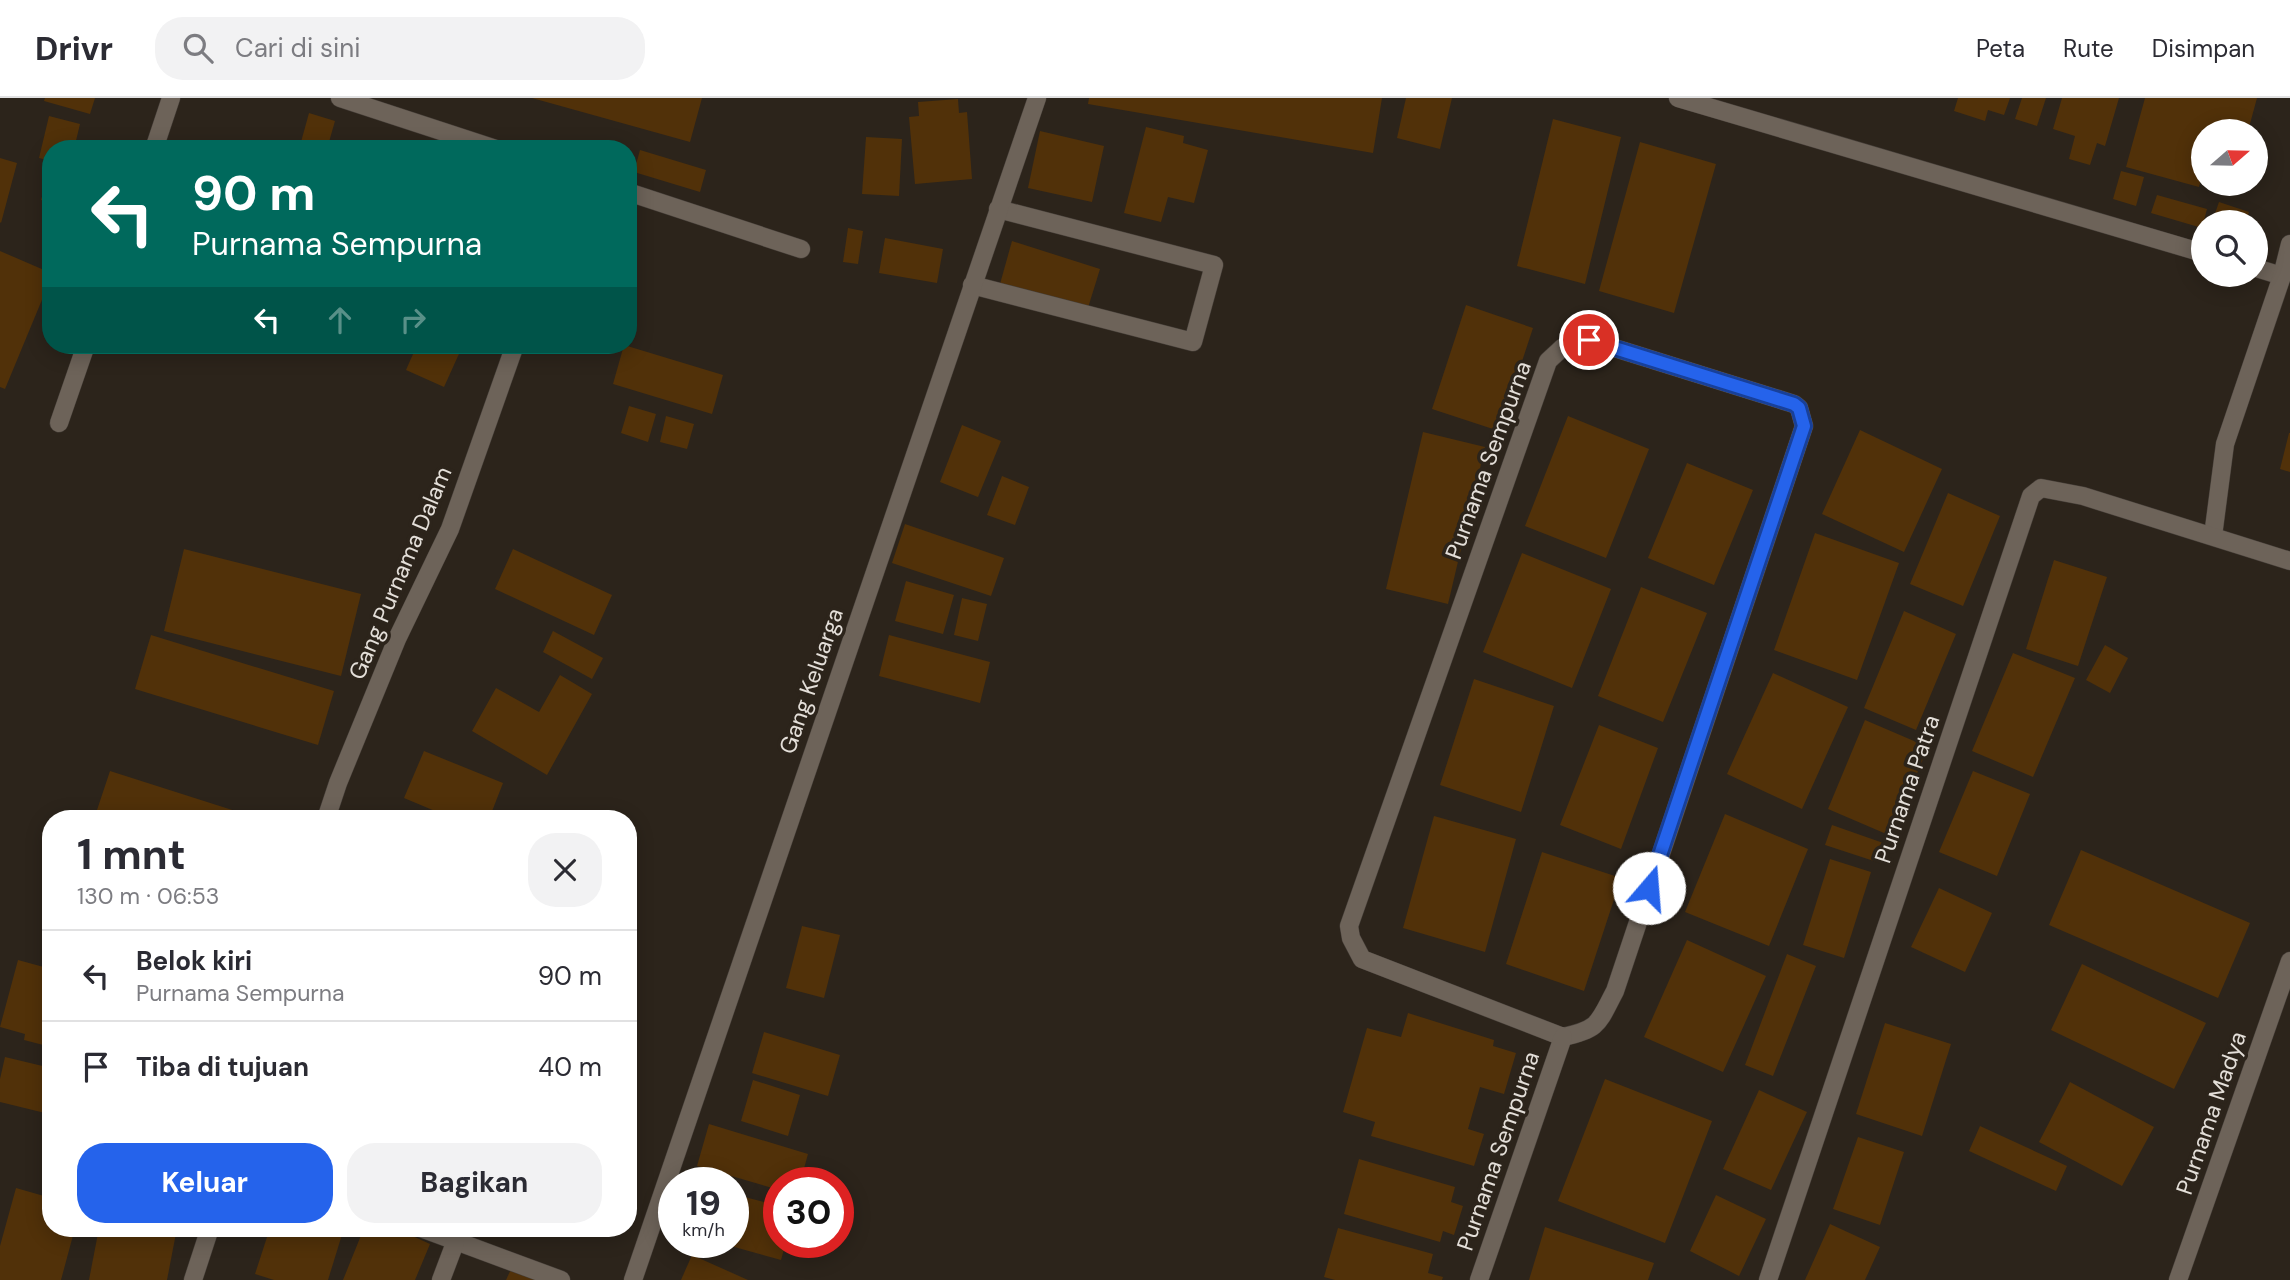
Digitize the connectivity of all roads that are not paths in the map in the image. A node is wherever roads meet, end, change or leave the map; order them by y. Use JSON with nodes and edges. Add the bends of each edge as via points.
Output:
{"nodes":[{"id":1,"x":171,"y":98,"type":"edge"},
{"id":2,"x":340,"y":98,"type":"edge"},
{"id":3,"x":1037,"y":98,"type":"edge"},
{"id":4,"x":1678,"y":98,"type":"edge"},
{"id":5,"x":157,"y":140,"type":"edge"},
{"id":6,"x":468,"y":140,"type":"edge"},
{"id":7,"x":637,"y":195,"type":"edge"},
{"id":8,"x":998,"y":209,"type":"junction"},
{"id":9,"x":2290,"y":244,"type":"edge"},
{"id":10,"x":802,"y":249,"type":"dead end"},
{"id":11,"x":2191,"y":249,"type":"edge"},
{"id":12,"x":2268,"y":272,"type":"edge"},
{"id":13,"x":2281,"y":276,"type":"junction"},
{"id":14,"x":972,"y":285,"type":"junction"},
{"id":15,"x":83,"y":354,"type":"edge"},
{"id":16,"x":512,"y":354,"type":"edge"},
{"id":17,"x":59,"y":423,"type":"dead end"},
{"id":18,"x":2213,"y":536,"type":"junction"},
{"id":19,"x":2290,"y":561,"type":"edge"},
{"id":20,"x":329,"y":810,"type":"edge"},
{"id":21,"x":2290,"y":961,"type":"edge"},
{"id":22,"x":1563,"y":1037,"type":"junction"},
{"id":23,"x":207,"y":1237,"type":"edge"},
{"id":24,"x":441,"y":1237,"type":"edge"},
{"id":25,"x":455,"y":1243,"type":"junction"},
{"id":26,"x":193,"y":1280,"type":"edge"},
{"id":27,"x":441,"y":1280,"type":"edge"},
{"id":28,"x":561,"y":1280,"type":"edge"},
{"id":29,"x":633,"y":1280,"type":"edge"},
{"id":30,"x":1479,"y":1280,"type":"edge"},
{"id":31,"x":1768,"y":1280,"type":"edge"},
{"id":32,"x":2178,"y":1280,"type":"edge"}],
"edges":[{"from":1,"to":5,"type":"street"},
{"from":2,"to":6,"type":"street"},
{"from":3,"to":8,"type":"street","name":"Gang Keluarga"},
{"from":4,"to":11,"type":"street"},
{"from":7,"to":10,"type":"street"},
{"from":8,"to":14,"type":"street","name":"Gang Keluarga"},
{"from":8,"to":14,"type":"street","via":[[1213,265],[1193,342]]},
{"from":9,"to":13,"type":"street"},
{"from":12,"to":13,"type":"street"},
{"from":13,"to":18,"type":"street","via":[[2225,444]]},
{"from":14,"to":29,"type":"street","name":"Gang Keluarga"},
{"from":15,"to":17,"type":"street"},
{"from":16,"to":20,"type":"street","name":"Gang Purnama Dalam","via":[[450,529],[397,639]]},
{"from":18,"to":19,"type":"street","name":"Purnama Patra"},
{"from":18,"to":31,"type":"street","name":"Purnama Patra","via":[[2083,496],[2041,488],[2031,496]]},
{"from":21,"to":32,"type":"street","name":"Purnama Madya"},
{"from":22,"to":22,"type":"street","name":"Purnama Sempurna","via":[[1597,1024],[1615,991],[1804,426],[1794,404],[1589,340],[1562,348],[1548,361],[1349,926],[1362,959]]},
{"from":22,"to":30,"type":"street","name":"Purnama Sempurna"},
{"from":23,"to":26,"type":"street"},
{"from":24,"to":25,"type":"street"},
{"from":25,"to":27,"type":"street"},
{"from":25,"to":28,"type":"street"}]}
